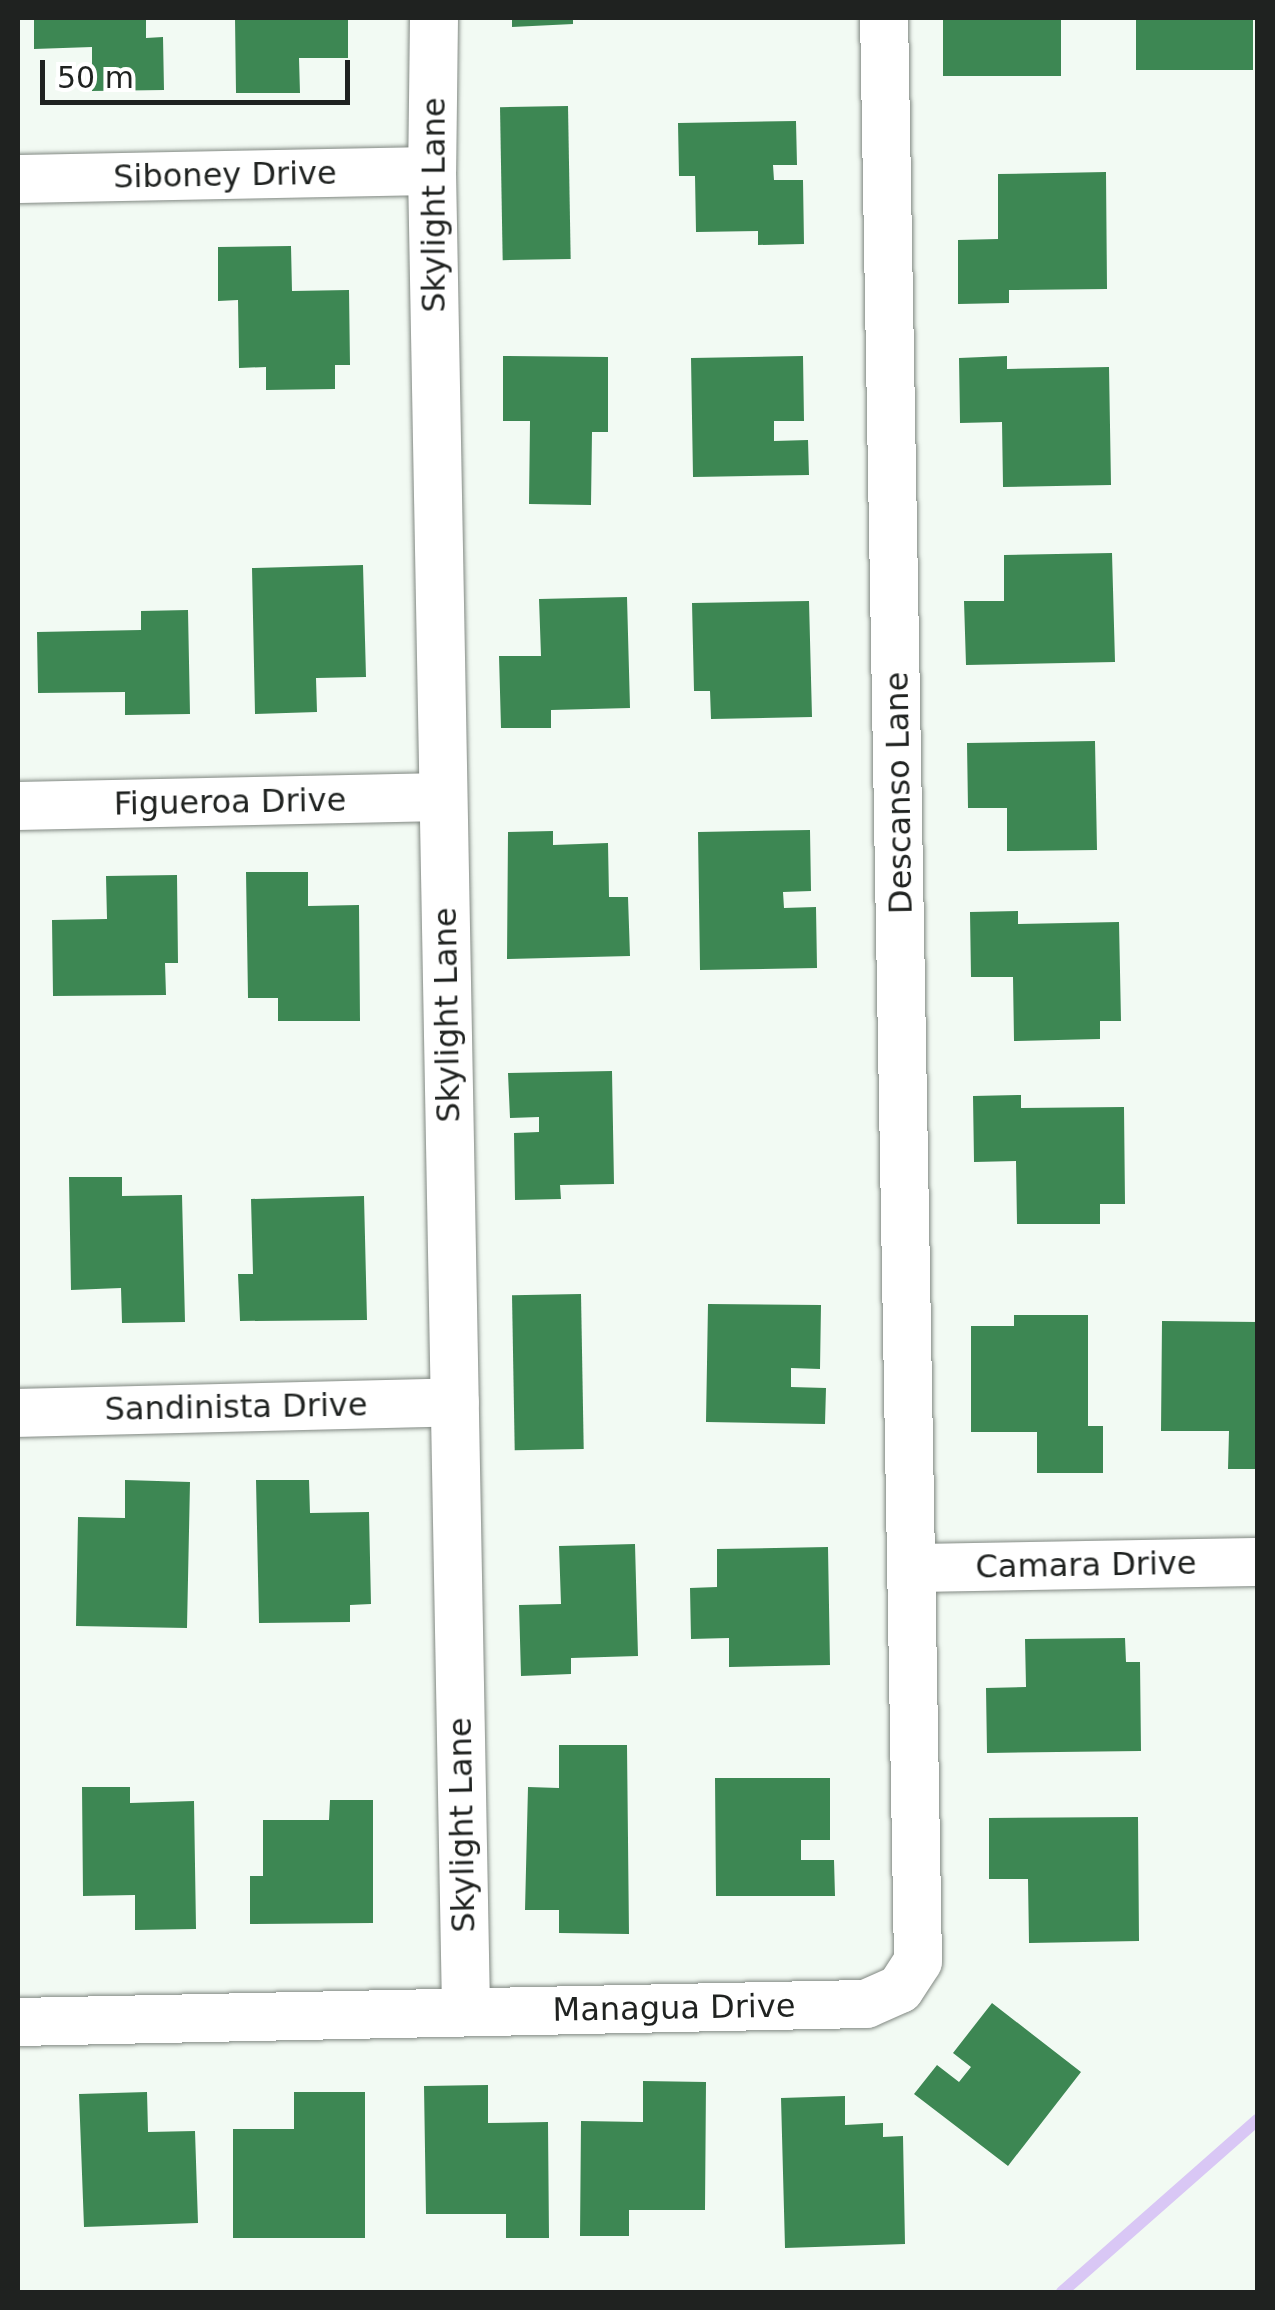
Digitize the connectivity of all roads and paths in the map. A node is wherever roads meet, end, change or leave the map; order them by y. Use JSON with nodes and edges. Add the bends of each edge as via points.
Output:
{"nodes":[{"id":1,"x":434,"y":18,"type":"edge"},
{"id":2,"x":884,"y":18,"type":"edge"},
{"id":3,"x":432,"y":172,"type":"junction"},
{"id":4,"x":18,"y":179,"type":"edge"},
{"id":5,"x":443,"y":797,"type":"junction"},
{"id":6,"x":18,"y":806,"type":"edge"},
{"id":7,"x":455,"y":1402,"type":"junction"},
{"id":8,"x":18,"y":1413,"type":"edge"},
{"id":9,"x":1258,"y":1562,"type":"edge"},
{"id":10,"x":914,"y":1568,"type":"junction"},
{"id":11,"x":466,"y":2012,"type":"junction"},
{"id":12,"x":18,"y":2022,"type":"edge"}],
"edges":[{"from":1,"to":3,"type":"street","name":"Skylight Lane"},
{"from":2,"to":10,"type":"street","name":"Descanso Lane"},
{"from":3,"to":4,"type":"street","name":"Siboney Drive"},
{"from":3,"to":5,"type":"street","name":"Skylight Lane"},
{"from":5,"to":6,"type":"street","name":"Figueroa Drive"},
{"from":5,"to":7,"type":"street","name":"Skylight Lane"},
{"from":7,"to":8,"type":"street","name":"Sandinista Drive"},
{"from":7,"to":11,"type":"street","name":"Skylight Lane"},
{"from":9,"to":10,"type":"street","name":"Camara Drive"},
{"from":10,"to":11,"type":"street","name":"Managua Drive","via":[[918,1961],[900,1990],[866,2004]]},
{"from":11,"to":12,"type":"street","name":"Managua Drive"}]}
